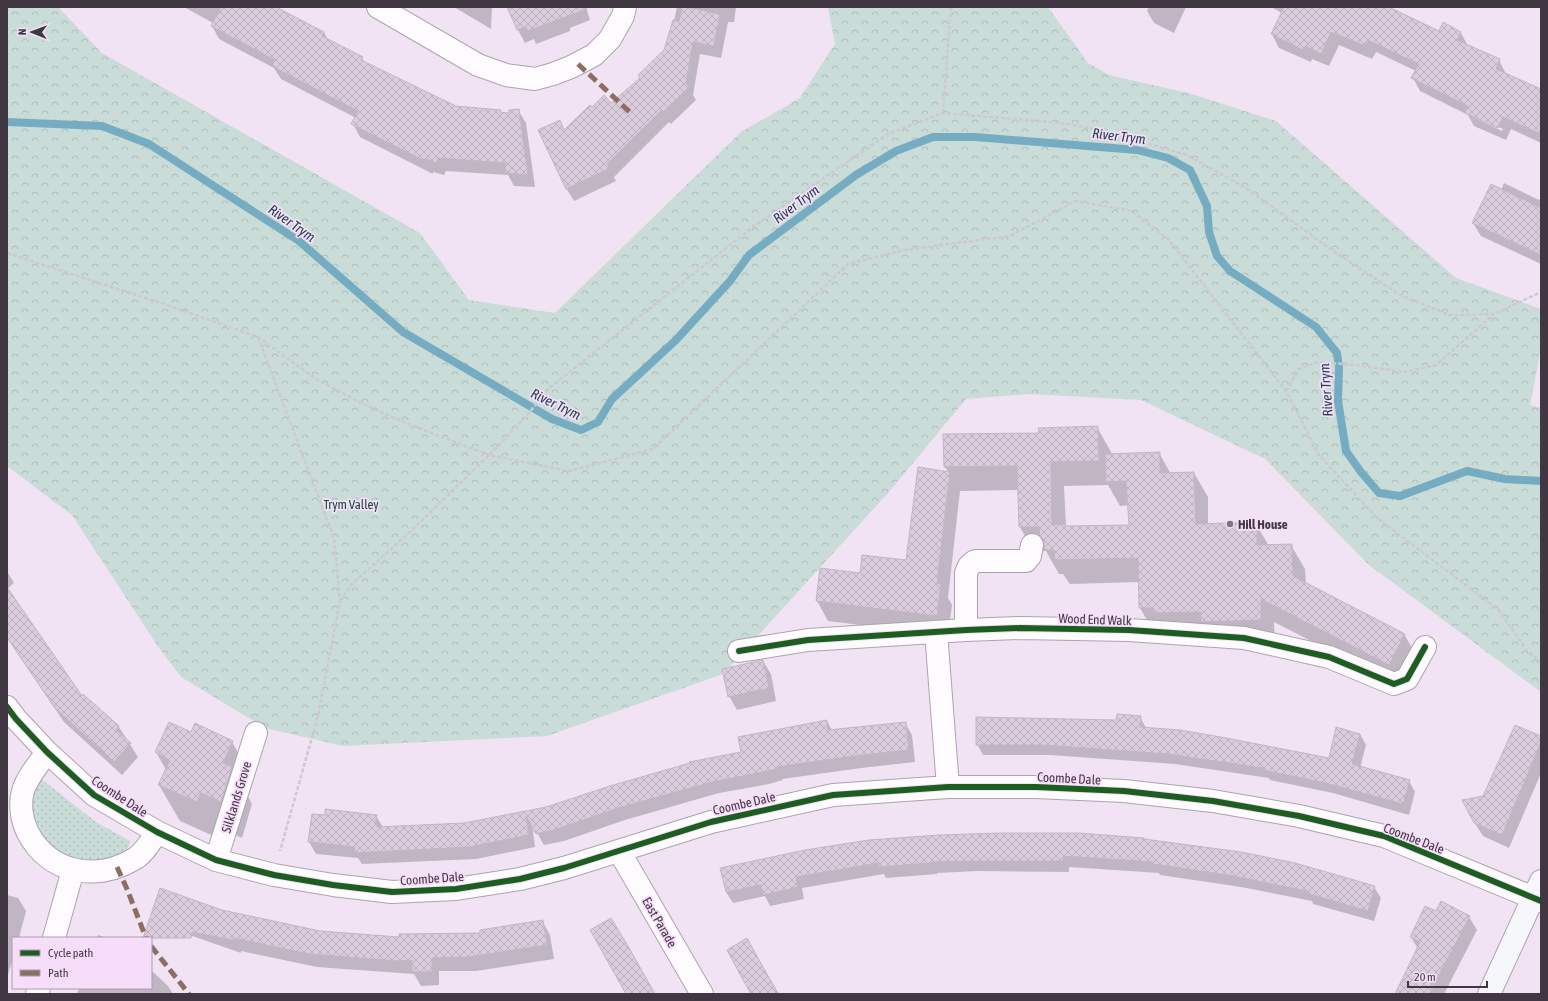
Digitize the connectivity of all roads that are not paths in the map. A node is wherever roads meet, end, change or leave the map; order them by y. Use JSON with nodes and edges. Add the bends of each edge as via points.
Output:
{"nodes":[{"id":1,"x":378,"y":7,"type":"edge"},
{"id":2,"x":624,"y":7,"type":"edge"},
{"id":3,"x":1032,"y":545,"type":"dead end"},
{"id":4,"x":966,"y":630,"type":"junction"},
{"id":5,"x":936,"y":632,"type":"junction"},
{"id":6,"x":1425,"y":647,"type":"dead end"},
{"id":7,"x":739,"y":652,"type":"dead end"},
{"id":8,"x":7,"y":707,"type":"edge"},
{"id":9,"x":256,"y":733,"type":"dead end"},
{"id":10,"x":47,"y":752,"type":"junction"},
{"id":11,"x":948,"y":787,"type":"junction"},
{"id":12,"x":16,"y":829,"type":"edge"},
{"id":13,"x":157,"y":832,"type":"junction"},
{"id":14,"x":619,"y":851,"type":"junction"},
{"id":15,"x":216,"y":860,"type":"junction"},
{"id":16,"x":73,"y":870,"type":"junction"},
{"id":17,"x":1539,"y":893,"type":"edge"},
{"id":18,"x":54,"y":937,"type":"edge"},
{"id":19,"x":702,"y":994,"type":"edge"},
{"id":20,"x":1489,"y":994,"type":"edge"}],
"edges":[{"from":1,"to":2,"type":"street","via":[[478,65],[506,75],[535,78],[559,72],[594,55],[610,39],[623,16]]},
{"from":3,"to":4,"type":"street","via":[[1026,561],[975,561],[969,566],[966,573]]},
{"from":4,"to":5,"type":"street","name":"Wood End Walk"},
{"from":4,"to":6,"type":"street","name":"Wood End Walk","via":[[1129,630],[1244,638],[1329,657],[1394,684],[1407,679]]},
{"from":5,"to":7,"type":"street","name":"Wood End Walk","via":[[808,640]]},
{"from":5,"to":11,"type":"street"},
{"from":8,"to":10,"type":"street","name":"Coombe Dale"},
{"from":9,"to":15,"type":"street","name":"Silklands Grove"},
{"from":10,"to":12,"type":"street","via":[[23,791]]},
{"from":10,"to":13,"type":"street","name":"Coombe Dale","via":[[94,795]]},
{"from":11,"to":14,"type":"street","name":"Coombe Dale","via":[[833,795],[711,822]]},
{"from":11,"to":17,"type":"street","name":"Coombe Dale","via":[[1124,791],[1213,801],[1299,816],[1384,836]]},
{"from":12,"to":16,"type":"street","via":[[33,841],[43,854],[57,864]]},
{"from":13,"to":15,"type":"street","name":"Coombe Dale"},
{"from":13,"to":16,"type":"street","via":[[137,857],[117,868],[101,871]]},
{"from":14,"to":15,"type":"street","name":"Coombe Dale","via":[[520,880],[456,889],[392,892],[274,875]]},
{"from":14,"to":19,"type":"street","name":"East Parade"},
{"from":16,"to":18,"type":"street"},
{"from":17,"to":20,"type":"main road"}]}
